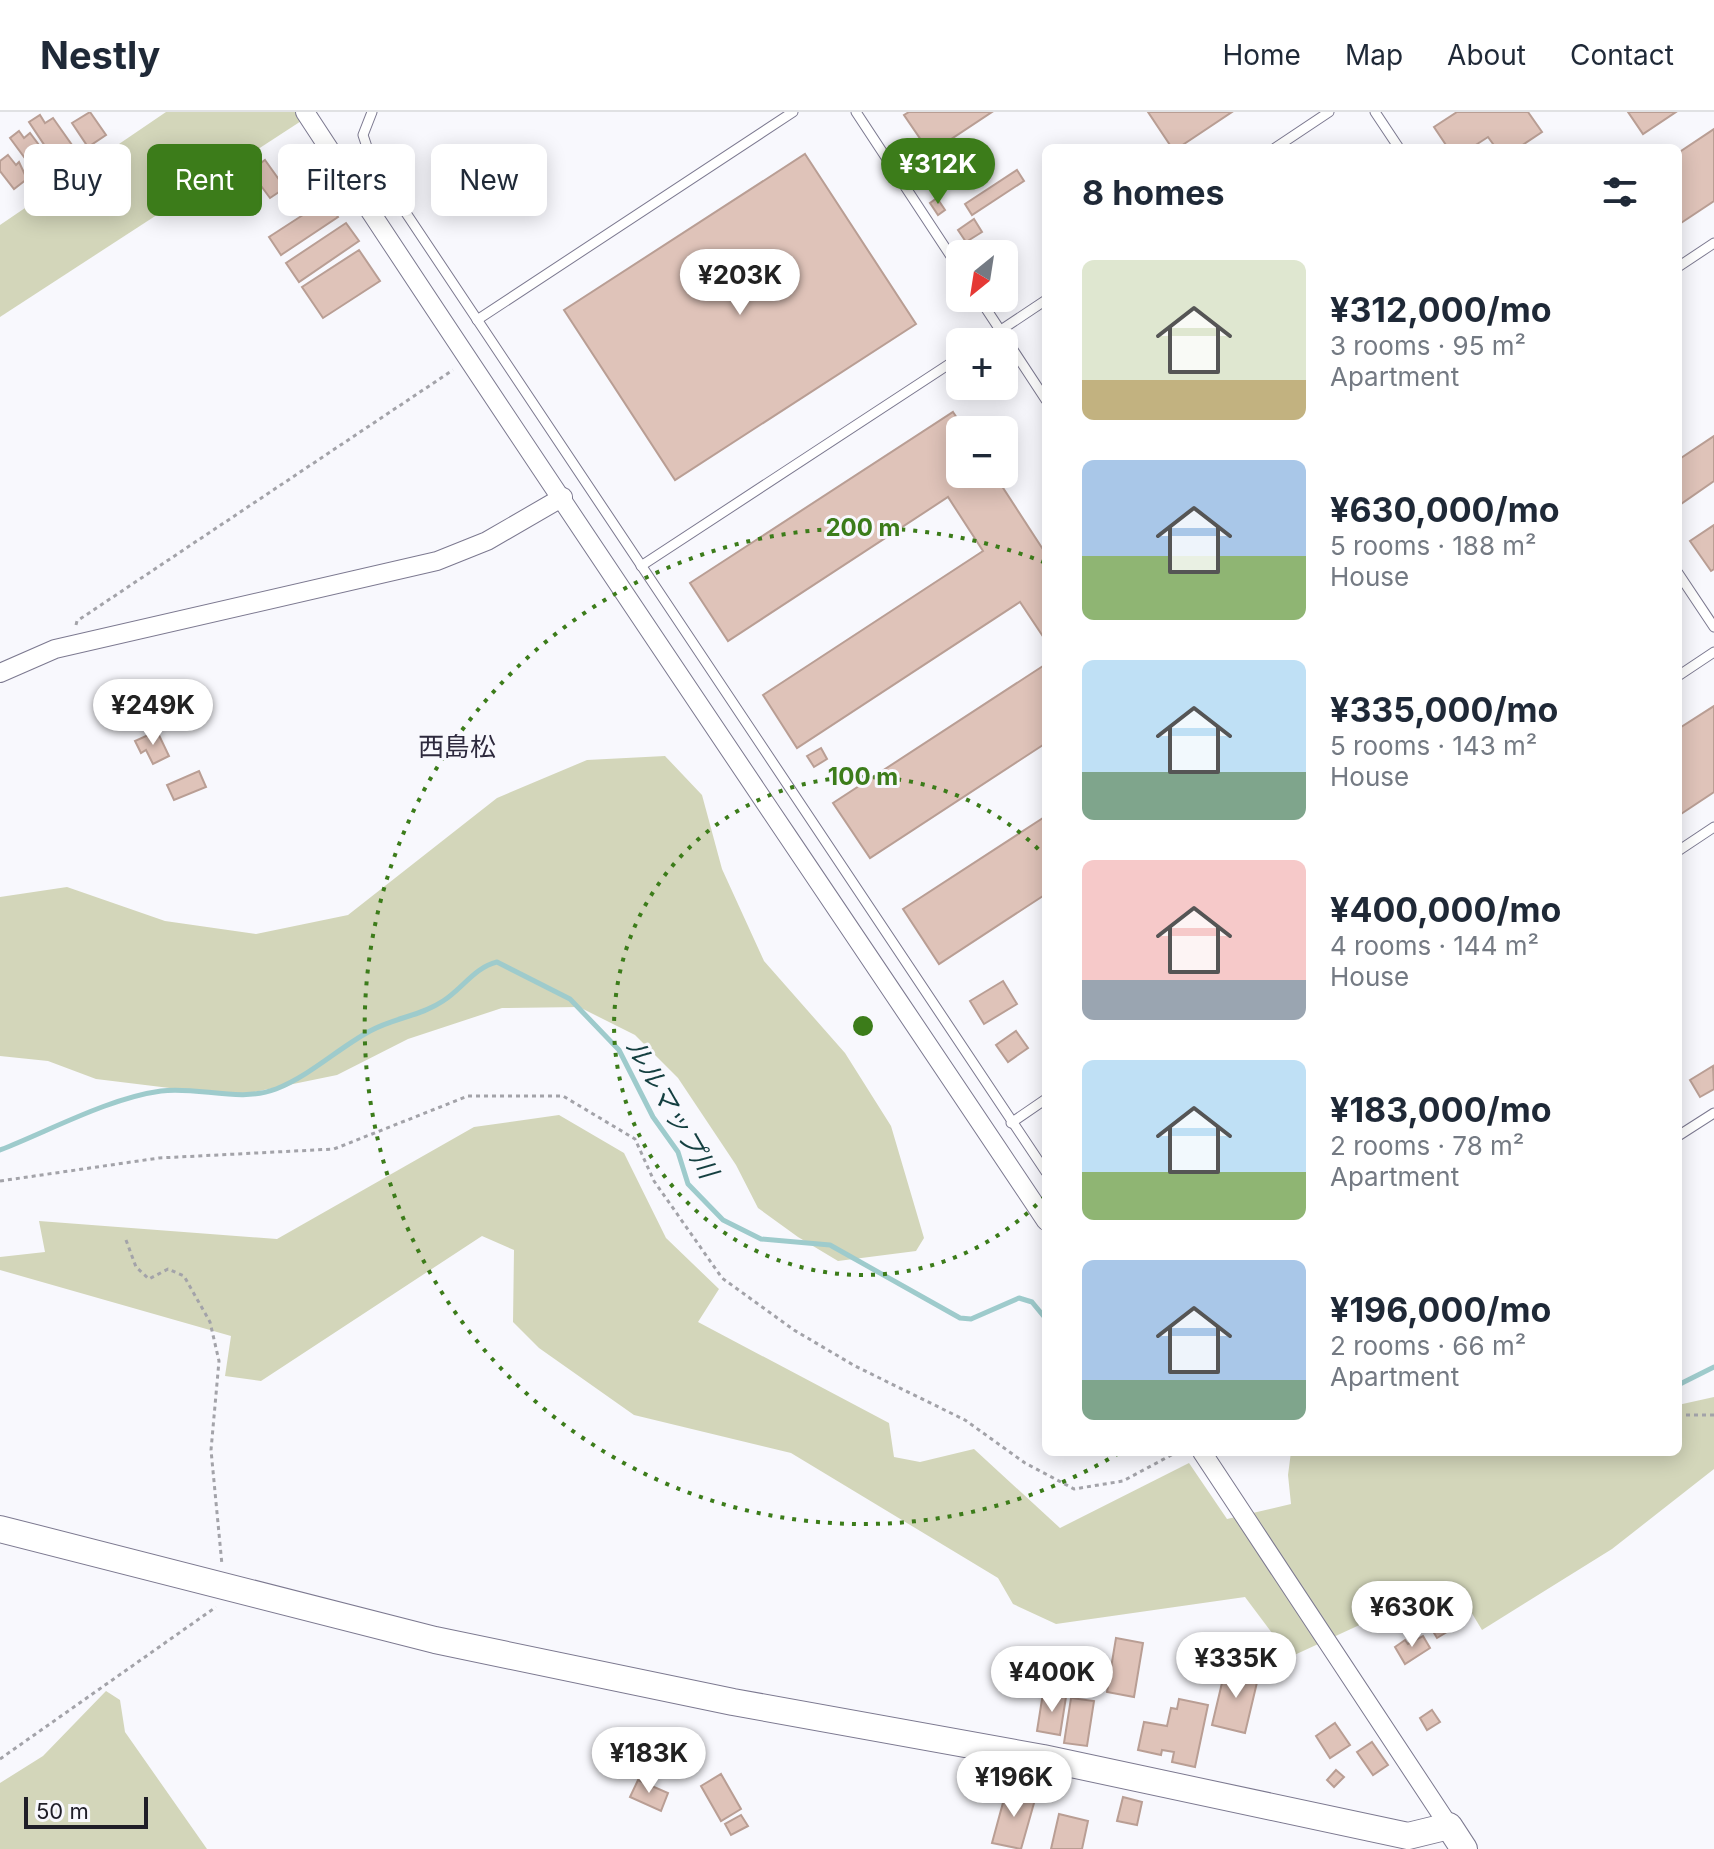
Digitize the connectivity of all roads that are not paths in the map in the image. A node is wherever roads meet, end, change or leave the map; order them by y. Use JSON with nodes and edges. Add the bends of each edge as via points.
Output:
{"nodes":[{"id":1,"x":305,"y":112,"type":"edge"},
{"id":2,"x":372,"y":112,"type":"edge"},
{"id":3,"x":793,"y":112,"type":"edge"},
{"id":4,"x":856,"y":112,"type":"edge"},
{"id":5,"x":1329,"y":112,"type":"edge"},
{"id":6,"x":1375,"y":112,"type":"edge"},
{"id":7,"x":1281,"y":144,"type":"edge"},
{"id":8,"x":1396,"y":144,"type":"edge"},
{"id":9,"x":1714,"y":243,"type":"edge"},
{"id":10,"x":946,"y":249,"type":"edge"},
{"id":11,"x":1682,"y":264,"type":"edge"},
{"id":12,"x":1042,"y":303,"type":"edge"},
{"id":13,"x":477,"y":320,"type":"junction"},
{"id":14,"x":1004,"y":328,"type":"edge"},
{"id":15,"x":1018,"y":358,"type":"edge"},
{"id":16,"x":946,"y":366,"type":"edge"},
{"id":17,"x":1042,"y":394,"type":"edge"},
{"id":18,"x":563,"y":497,"type":"junction"},
{"id":19,"x":641,"y":566,"type":"junction"},
{"id":20,"x":1682,"y":579,"type":"edge"},
{"id":21,"x":1714,"y":627,"type":"edge"},
{"id":22,"x":1714,"y":652,"type":"edge"},
{"id":23,"x":0,"y":673,"type":"edge"},
{"id":24,"x":1682,"y":673,"type":"edge"},
{"id":25,"x":1714,"y":827,"type":"edge"},
{"id":26,"x":1682,"y":848,"type":"edge"},
{"id":27,"x":1042,"y":1102,"type":"edge"},
{"id":28,"x":1714,"y":1113,"type":"edge"},
{"id":29,"x":1011,"y":1123,"type":"junction"},
{"id":30,"x":1682,"y":1133,"type":"edge"},
{"id":31,"x":1042,"y":1166,"type":"edge"},
{"id":32,"x":1042,"y":1215,"type":"edge"},
{"id":33,"x":1204,"y":1456,"type":"edge"},
{"id":34,"x":0,"y":1529,"type":"edge"},
{"id":35,"x":1449,"y":1826,"type":"junction"},
{"id":36,"x":1464,"y":1849,"type":"edge"}],
"edges":[{"from":1,"to":18,"type":"street","via":[[467,361]]},
{"from":2,"to":13,"type":"lane","via":[[363,135],[372,162]]},
{"from":3,"to":13,"type":"lane"},
{"from":4,"to":10,"type":"lane"},
{"from":5,"to":7,"type":"lane"},
{"from":6,"to":8,"type":"lane"},
{"from":9,"to":11,"type":"lane"},
{"from":12,"to":14,"type":"lane"},
{"from":13,"to":19,"type":"lane"},
{"from":15,"to":17,"type":"lane"},
{"from":16,"to":19,"type":"lane"},
{"from":18,"to":23,"type":"street","via":[[487,541],[437,561],[55,649]]},
{"from":18,"to":32,"type":"street"},
{"from":19,"to":29,"type":"lane"},
{"from":20,"to":21,"type":"lane"},
{"from":22,"to":24,"type":"lane"},
{"from":25,"to":26,"type":"lane"},
{"from":27,"to":29,"type":"lane"},
{"from":28,"to":30,"type":"lane"},
{"from":29,"to":31,"type":"lane"},
{"from":33,"to":35,"type":"street"},
{"from":34,"to":35,"type":"street","via":[[450,1643],[733,1702],[1043,1758],[1408,1836]]},
{"from":35,"to":36,"type":"street"}]}
